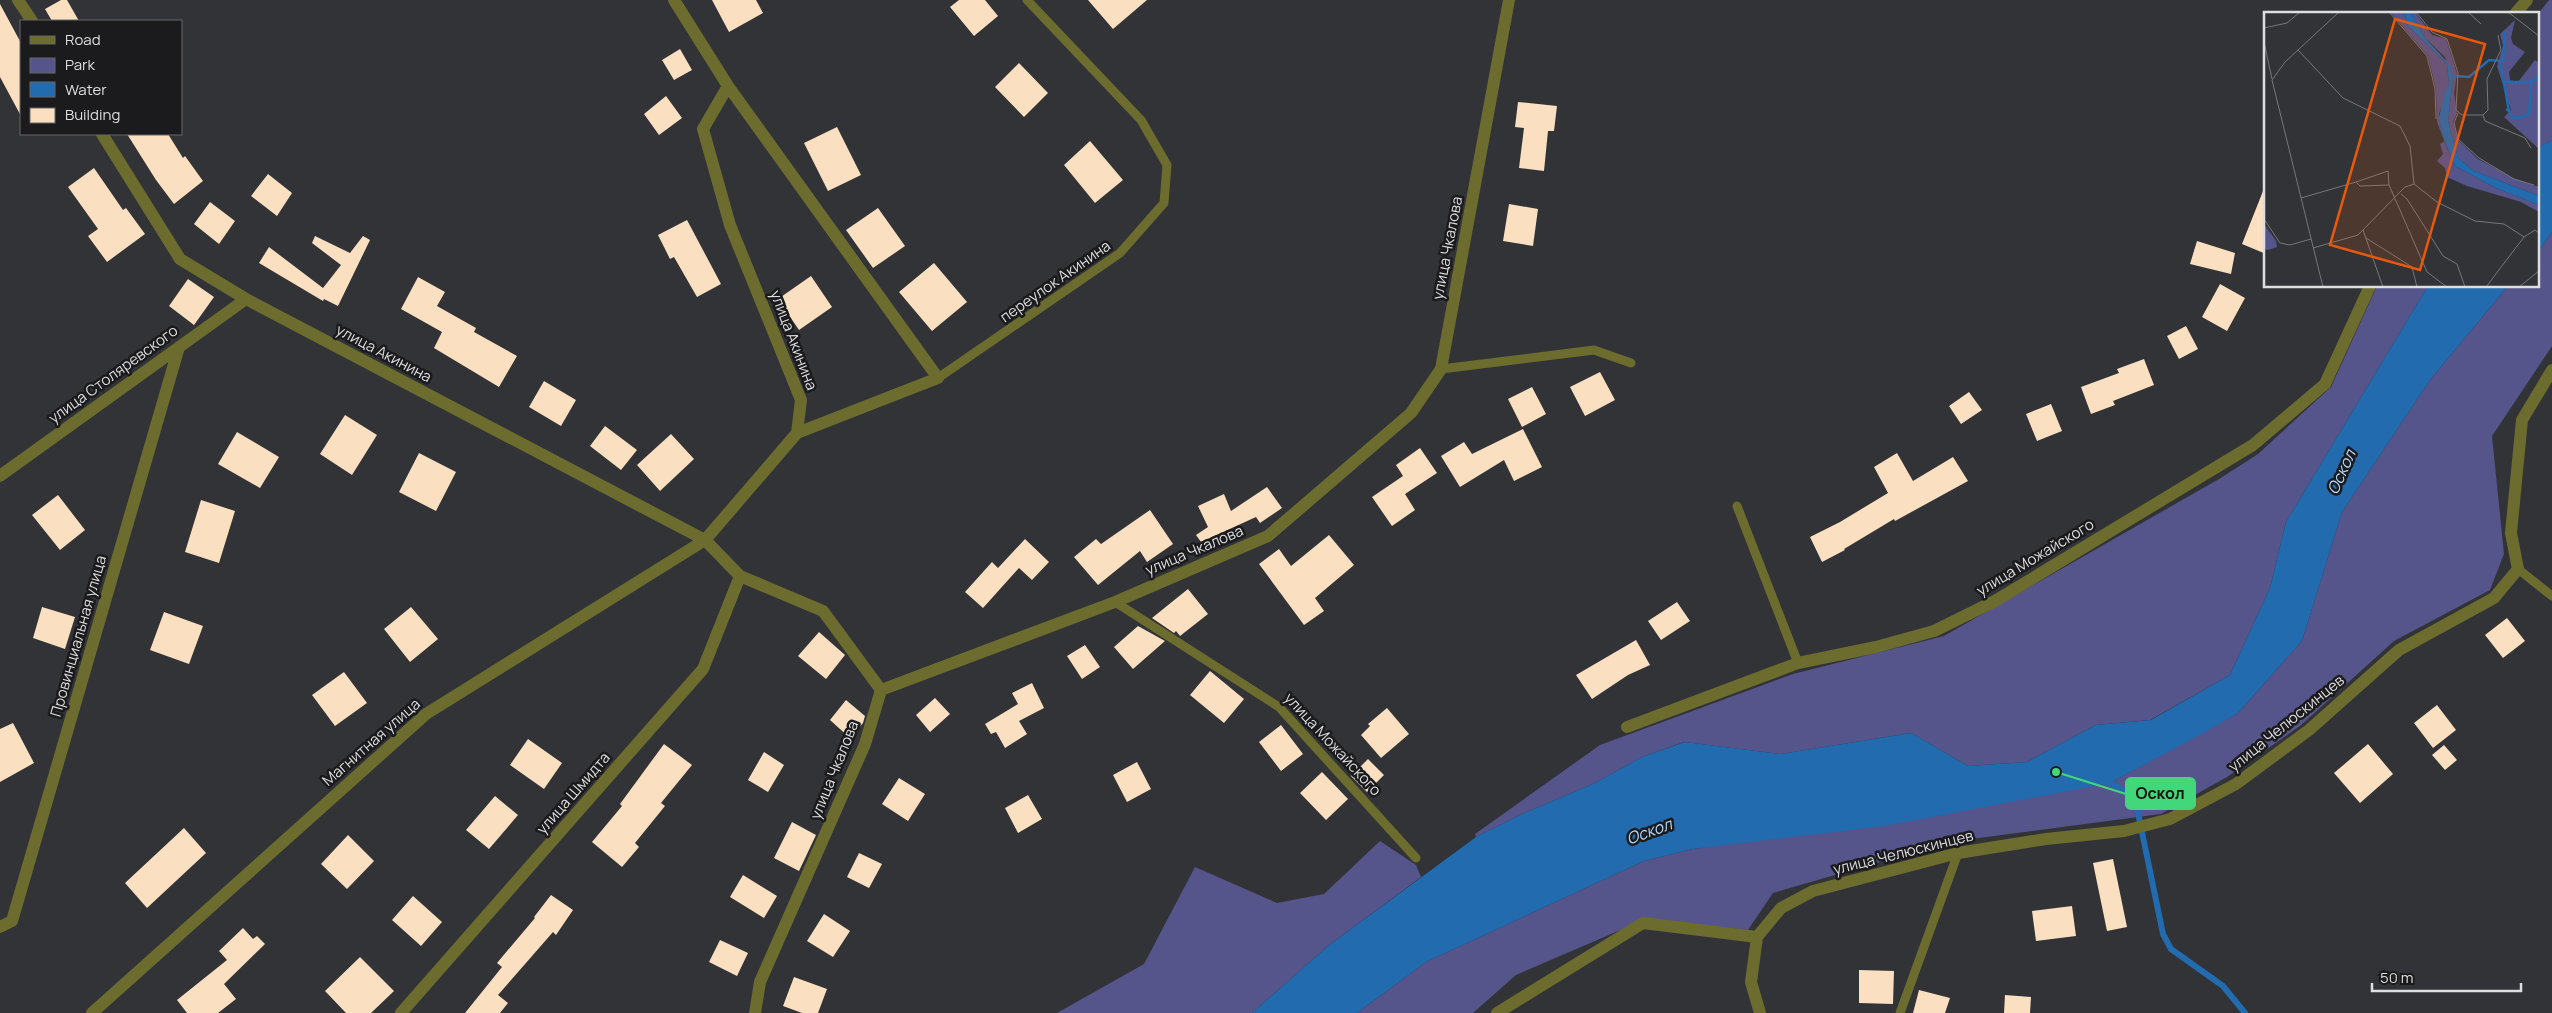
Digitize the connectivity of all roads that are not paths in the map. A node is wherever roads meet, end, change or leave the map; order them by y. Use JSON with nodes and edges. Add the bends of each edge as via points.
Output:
{"nodes":[{"id":1,"x":18,"y":0,"type":"edge"},
{"id":2,"x":674,"y":0,"type":"edge"},
{"id":3,"x":1027,"y":0,"type":"edge"},
{"id":4,"x":1509,"y":0,"type":"edge"},
{"id":5,"x":2527,"y":0,"type":"edge"},
{"id":6,"x":2517,"y":12,"type":"edge"},
{"id":7,"x":31,"y":20,"type":"edge"},
{"id":8,"x":728,"y":86,"type":"junction"},
{"id":9,"x":103,"y":135,"type":"edge"},
{"id":10,"x":2369,"y":288,"type":"edge"},
{"id":11,"x":246,"y":299,"type":"junction"},
{"id":12,"x":179,"y":347,"type":"junction"},
{"id":13,"x":1631,"y":363,"type":"dead end"},
{"id":14,"x":1441,"y":369,"type":"junction"},
{"id":15,"x":2552,"y":370,"type":"edge"},
{"id":16,"x":938,"y":378,"type":"junction"},
{"id":17,"x":796,"y":433,"type":"junction"},
{"id":18,"x":0,"y":476,"type":"edge"},
{"id":19,"x":1737,"y":506,"type":"dead end"},
{"id":20,"x":705,"y":540,"type":"junction"},
{"id":21,"x":2518,"y":569,"type":"junction"},
{"id":22,"x":740,"y":576,"type":"junction"},
{"id":23,"x":2552,"y":596,"type":"edge"},
{"id":24,"x":1115,"y":602,"type":"junction"},
{"id":25,"x":1798,"y":663,"type":"junction"},
{"id":26,"x":881,"y":690,"type":"junction"},
{"id":27,"x":1626,"y":727,"type":"dead end"},
{"id":28,"x":1958,"y":853,"type":"junction"},
{"id":29,"x":1416,"y":858,"type":"dead end"},
{"id":30,"x":0,"y":927,"type":"edge"},
{"id":31,"x":1757,"y":937,"type":"junction"},
{"id":32,"x":92,"y":1013,"type":"edge"},
{"id":33,"x":401,"y":1013,"type":"edge"},
{"id":34,"x":755,"y":1013,"type":"edge"},
{"id":35,"x":1497,"y":1013,"type":"edge"},
{"id":36,"x":1760,"y":1013,"type":"edge"},
{"id":37,"x":1900,"y":1013,"type":"edge"}],
"edges":[{"from":1,"to":7,"type":"street"},
{"from":2,"to":8,"type":"street"},
{"from":3,"to":16,"type":"lane","name":"переулок Акинина","via":[[1141,120],[1167,165],[1164,203],[1120,253]]},
{"from":4,"to":14,"type":"street","name":"улица Чкалова"},
{"from":5,"to":6,"type":"street"},
{"from":8,"to":16,"type":"street"},
{"from":8,"to":17,"type":"street","name":"улица Акинина","via":[[703,129],[730,225],[801,400]]},
{"from":9,"to":11,"type":"street","name":"улица Акинина","via":[[180,259]]},
{"from":10,"to":25,"type":"street","name":"улица Можайского","via":[[2325,384],[2253,445],[1995,601],[1934,631]]},
{"from":11,"to":12,"type":"street","name":"улица Столяревского"},
{"from":11,"to":20,"type":"street","name":"улица Акинина"},
{"from":12,"to":18,"type":"street","name":"улица Столяревского"},
{"from":12,"to":30,"type":"street","name":"Провинциальная улица","via":[[12,921]]},
{"from":13,"to":14,"type":"lane","via":[[1594,350]]},
{"from":14,"to":24,"type":"street","name":"улица Чкалова","via":[[1411,413],[1268,536]]},
{"from":15,"to":21,"type":"street","via":[[2522,420],[2511,533]]},
{"from":16,"to":17,"type":"street"},
{"from":17,"to":20,"type":"street"},
{"from":19,"to":25,"type":"lane"},
{"from":20,"to":22,"type":"street","name":"улица Акинина"},
{"from":20,"to":32,"type":"street","name":"Магнитная улица","via":[[426,714]]},
{"from":21,"to":23,"type":"lane"},
{"from":21,"to":28,"type":"street","name":"улица Челюскинцев","via":[[2494,598],[2399,650],[2308,730],[2236,784],[2170,819],[2124,832],[2046,839]]},
{"from":22,"to":26,"type":"street","name":"улица Акинина","via":[[823,611]]},
{"from":22,"to":33,"type":"street","name":"улица Шмидта","via":[[703,669]]},
{"from":24,"to":26,"type":"street","name":"улица Чкалова"},
{"from":24,"to":29,"type":"lane","name":"улица Можайского","via":[[1279,707]]},
{"from":25,"to":27,"type":"street","name":"улица Можайского"},
{"from":26,"to":34,"type":"street","name":"улица Чкалова","via":[[865,744],[760,982]]},
{"from":28,"to":31,"type":"street","name":"улица Челюскинцев","via":[[1813,891],[1781,908]]},
{"from":28,"to":37,"type":"lane"},
{"from":31,"to":35,"type":"street","via":[[1643,923]]},
{"from":31,"to":36,"type":"street","via":[[1751,982]]}]}
